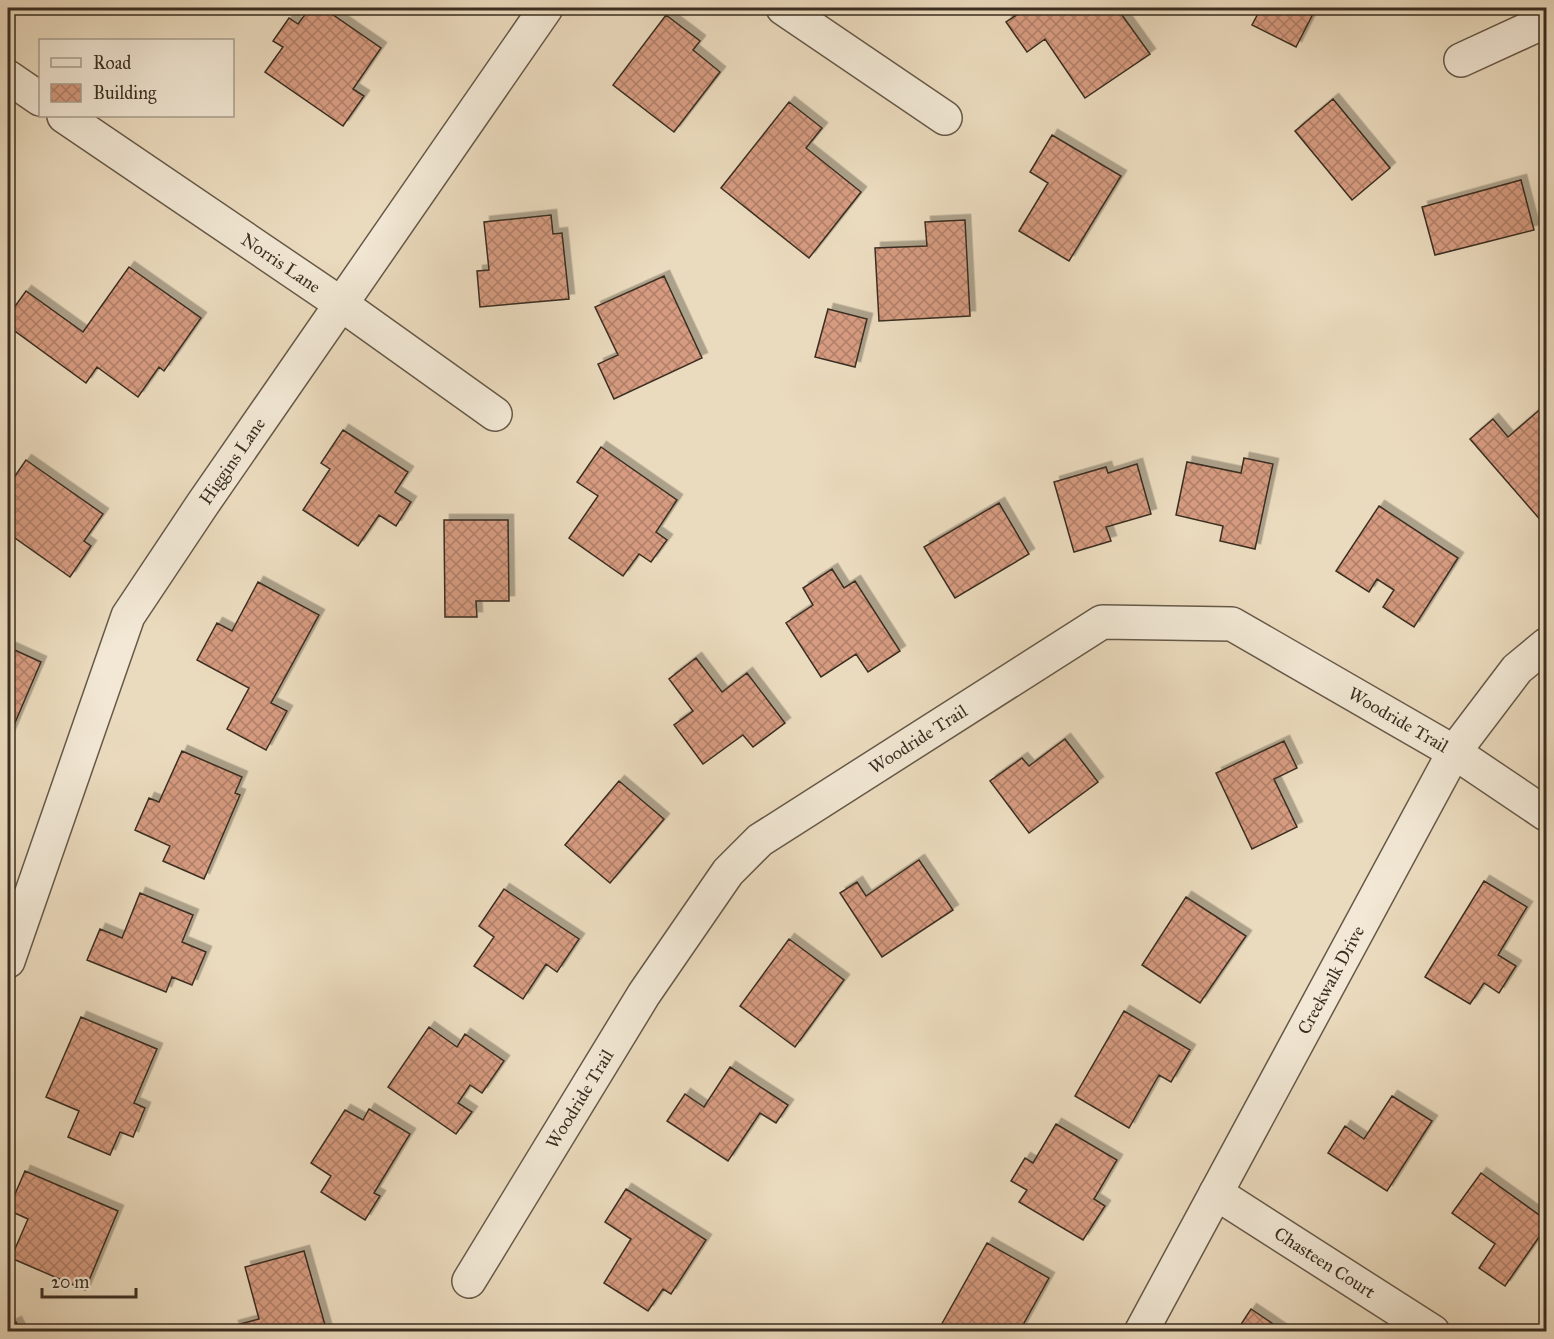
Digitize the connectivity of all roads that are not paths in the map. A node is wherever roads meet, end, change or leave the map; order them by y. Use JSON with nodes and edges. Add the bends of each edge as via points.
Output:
{"nodes":[{"id":1,"x":546,"y":8,"type":"edge"},
{"id":2,"x":783,"y":8,"type":"edge"},
{"id":3,"x":1546,"y":21,"type":"edge"},
{"id":4,"x":1461,"y":60,"type":"dead end"},
{"id":5,"x":8,"y":77,"type":"edge"},
{"id":6,"x":39,"y":98,"type":"edge"},
{"id":7,"x":65,"y":117,"type":"edge"},
{"id":8,"x":945,"y":118,"type":"dead end"},
{"id":9,"x":341,"y":304,"type":"junction"},
{"id":10,"x":495,"y":414,"type":"dead end"},
{"id":11,"x":1546,"y":645,"type":"edge"},
{"id":12,"x":1454,"y":752,"type":"junction"},
{"id":13,"x":1546,"y":814,"type":"edge"},
{"id":14,"x":8,"y":961,"type":"edge"},
{"id":15,"x":1216,"y":1193,"type":"junction"},
{"id":16,"x":470,"y":1281,"type":"dead end"},
{"id":17,"x":1141,"y":1332,"type":"edge"},
{"id":18,"x":1433,"y":1332,"type":"edge"}],
"edges":[{"from":1,"to":9,"type":"street","name":"Higgins Lane"},
{"from":2,"to":8,"type":"street"},
{"from":3,"to":4,"type":"street"},
{"from":5,"to":6,"type":"street"},
{"from":7,"to":9,"type":"street","name":"Norris Lane"},
{"from":9,"to":10,"type":"street","name":"Norris Lane"},
{"from":9,"to":14,"type":"street","name":"Higgins Lane","via":[[128,616]]},
{"from":11,"to":12,"type":"street","name":"Creekwalk Drive","via":[[1517,669]]},
{"from":12,"to":13,"type":"street","name":"Woodride Trail"},
{"from":12,"to":15,"type":"street","name":"Creekwalk Drive"},
{"from":12,"to":16,"type":"street","name":"Woodride Trail","via":[[1232,624],[1102,622],[760,840],[728,872],[644,994]]},
{"from":15,"to":17,"type":"street","name":"Creekwalk Drive"},
{"from":15,"to":18,"type":"street","name":"Chasteen Court"}]}
